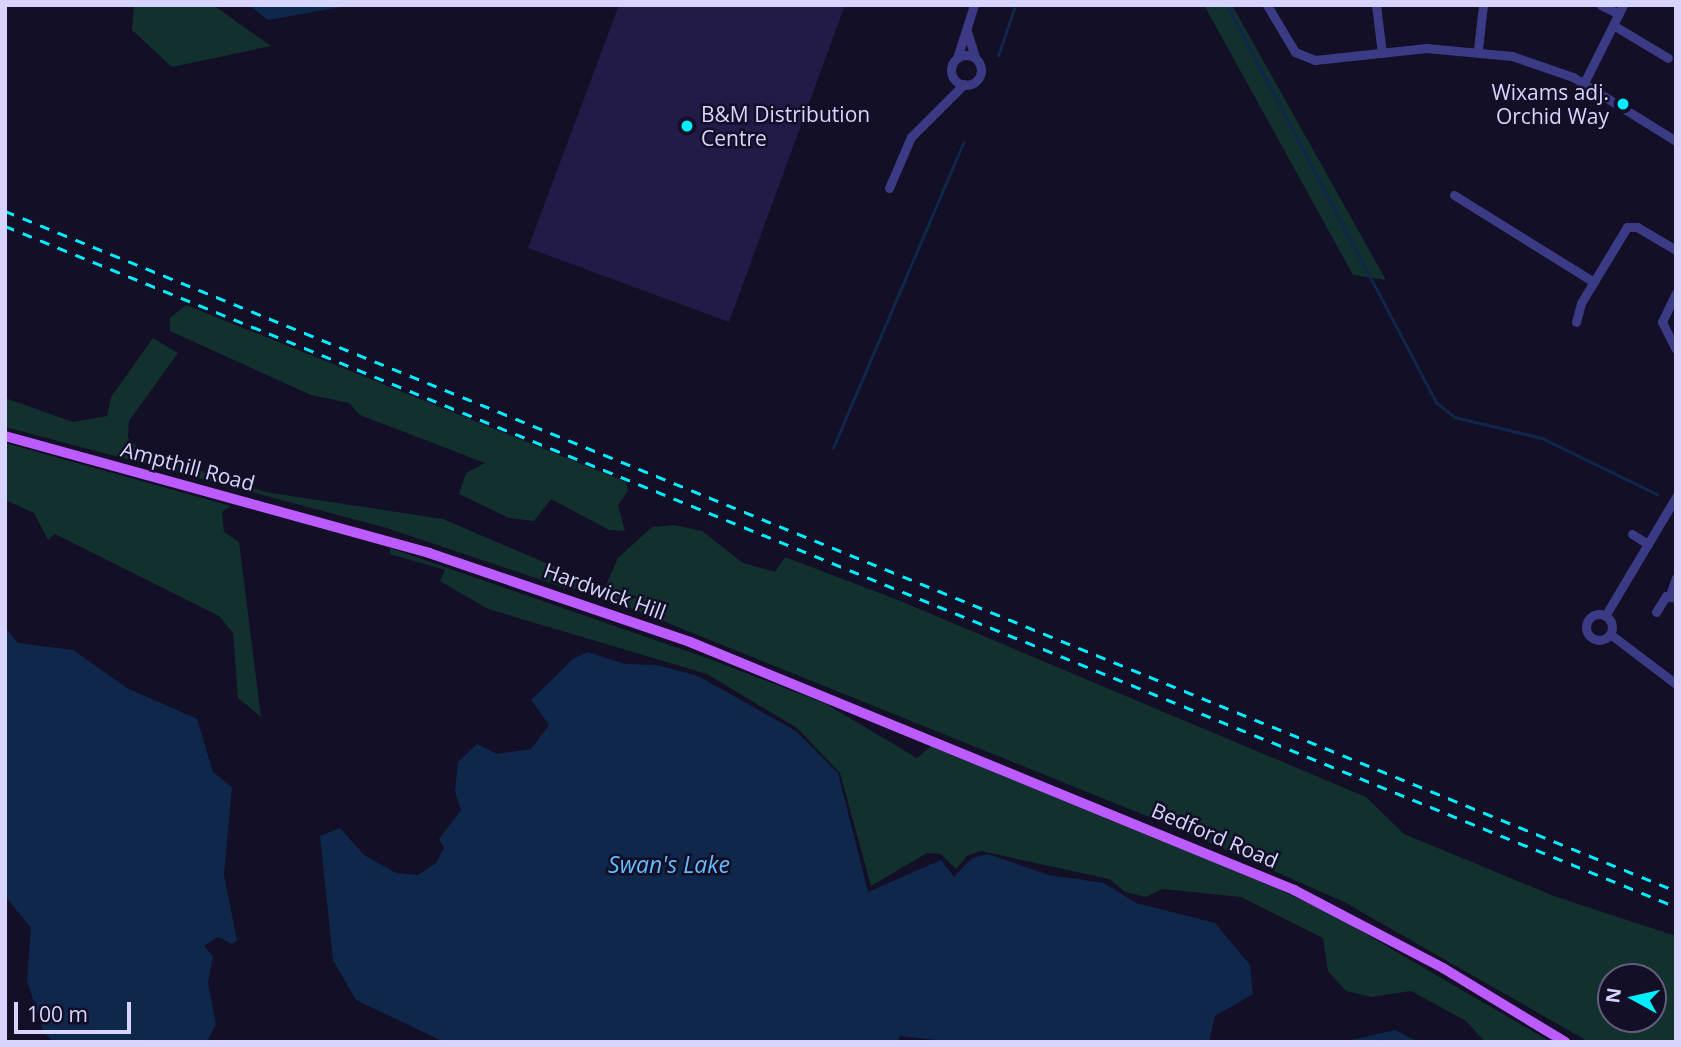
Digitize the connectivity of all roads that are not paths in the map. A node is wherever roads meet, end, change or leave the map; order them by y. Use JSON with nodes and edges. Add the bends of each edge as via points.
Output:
{"nodes":[{"id":1,"x":974,"y":5,"type":"edge"},
{"id":2,"x":1267,"y":5,"type":"edge"},
{"id":3,"x":1376,"y":5,"type":"edge"},
{"id":4,"x":1483,"y":5,"type":"edge"},
{"id":5,"x":1601,"y":5,"type":"edge"},
{"id":6,"x":1621,"y":10,"type":"edge"},
{"id":7,"x":1613,"y":25,"type":"junction"},
{"id":8,"x":967,"y":30,"type":"junction"},
{"id":9,"x":1478,"y":49,"type":"junction"},
{"id":10,"x":1382,"y":53,"type":"junction"},
{"id":11,"x":975,"y":57,"type":"junction"},
{"id":12,"x":957,"y":58,"type":"junction"},
{"id":13,"x":1668,"y":58,"type":"dead end"},
{"id":14,"x":953,"y":76,"type":"junction"},
{"id":15,"x":1584,"y":83,"type":"junction"},
{"id":16,"x":964,"y":85,"type":"junction"},
{"id":17,"x":948,"y":103,"type":"junction"},
{"id":18,"x":1676,"y":141,"type":"edge"},
{"id":19,"x":889,"y":188,"type":"dead end"},
{"id":20,"x":1454,"y":195,"type":"dead end"},
{"id":21,"x":1676,"y":250,"type":"edge"},
{"id":22,"x":1594,"y":282,"type":"junction"},
{"id":23,"x":1676,"y":293,"type":"edge"},
{"id":24,"x":1576,"y":322,"type":"dead end"},
{"id":25,"x":1676,"y":349,"type":"edge"},
{"id":26,"x":5,"y":436,"type":"edge"},
{"id":27,"x":1676,"y":497,"type":"edge"},
{"id":28,"x":361,"y":533,"type":"joint"},
{"id":29,"x":1632,"y":534,"type":"dead end"},
{"id":30,"x":1648,"y":544,"type":"junction"},
{"id":31,"x":1676,"y":578,"type":"edge"},
{"id":32,"x":1673,"y":597,"type":"edge"},
{"id":33,"x":1656,"y":612,"type":"dead end"},
{"id":34,"x":1605,"y":616,"type":"junction"},
{"id":35,"x":1610,"y":634,"type":"junction"},
{"id":36,"x":1676,"y":684,"type":"edge"},
{"id":37,"x":832,"y":699,"type":"joint"},
{"id":38,"x":1565,"y":1042,"type":"edge"}],
"edges":[{"from":1,"to":8,"type":"street"},
{"from":2,"to":10,"type":"street","via":[[1295,52],[1315,60]]},
{"from":3,"to":10,"type":"street"},
{"from":4,"to":9,"type":"street"},
{"from":5,"to":6,"type":"street"},
{"from":6,"to":7,"type":"street"},
{"from":7,"to":13,"type":"street"},
{"from":7,"to":15,"type":"street"},
{"from":8,"to":11,"type":"street"},
{"from":8,"to":12,"type":"street"},
{"from":9,"to":10,"type":"street"},
{"from":9,"to":15,"type":"street","via":[[1512,56]]},
{"from":11,"to":12,"type":"street"},
{"from":11,"to":16,"type":"street","via":[[979,76]]},
{"from":12,"to":14,"type":"street"},
{"from":14,"to":16,"type":"street"},
{"from":14,"to":17,"type":"street"},
{"from":15,"to":18,"type":"street"},
{"from":16,"to":17,"type":"street"},
{"from":17,"to":19,"type":"street","via":[[911,136]]},
{"from":20,"to":22,"type":"street"},
{"from":21,"to":22,"type":"street","via":[[1637,227],[1627,227]]},
{"from":22,"to":24,"type":"street"},
{"from":23,"to":25,"type":"street","via":[[1662,322]]},
{"from":26,"to":28,"type":"main road","name":"Ampthill Road"},
{"from":27,"to":30,"type":"street"},
{"from":28,"to":37,"type":"main road","name":"Hardwick Hill","via":[[551,591]]},
{"from":29,"to":30,"type":"street"},
{"from":30,"to":34,"type":"street"},
{"from":31,"to":32,"type":"street"},
{"from":32,"to":33,"type":"street"},
{"from":34,"to":35,"type":"street"},
{"from":34,"to":35,"type":"street","via":[[1590,617],[1586,630],[1597,640]]},
{"from":35,"to":36,"type":"street"},
{"from":37,"to":38,"type":"main road","name":"Bedford Road","via":[[1294,890],[1443,968]]}]}
